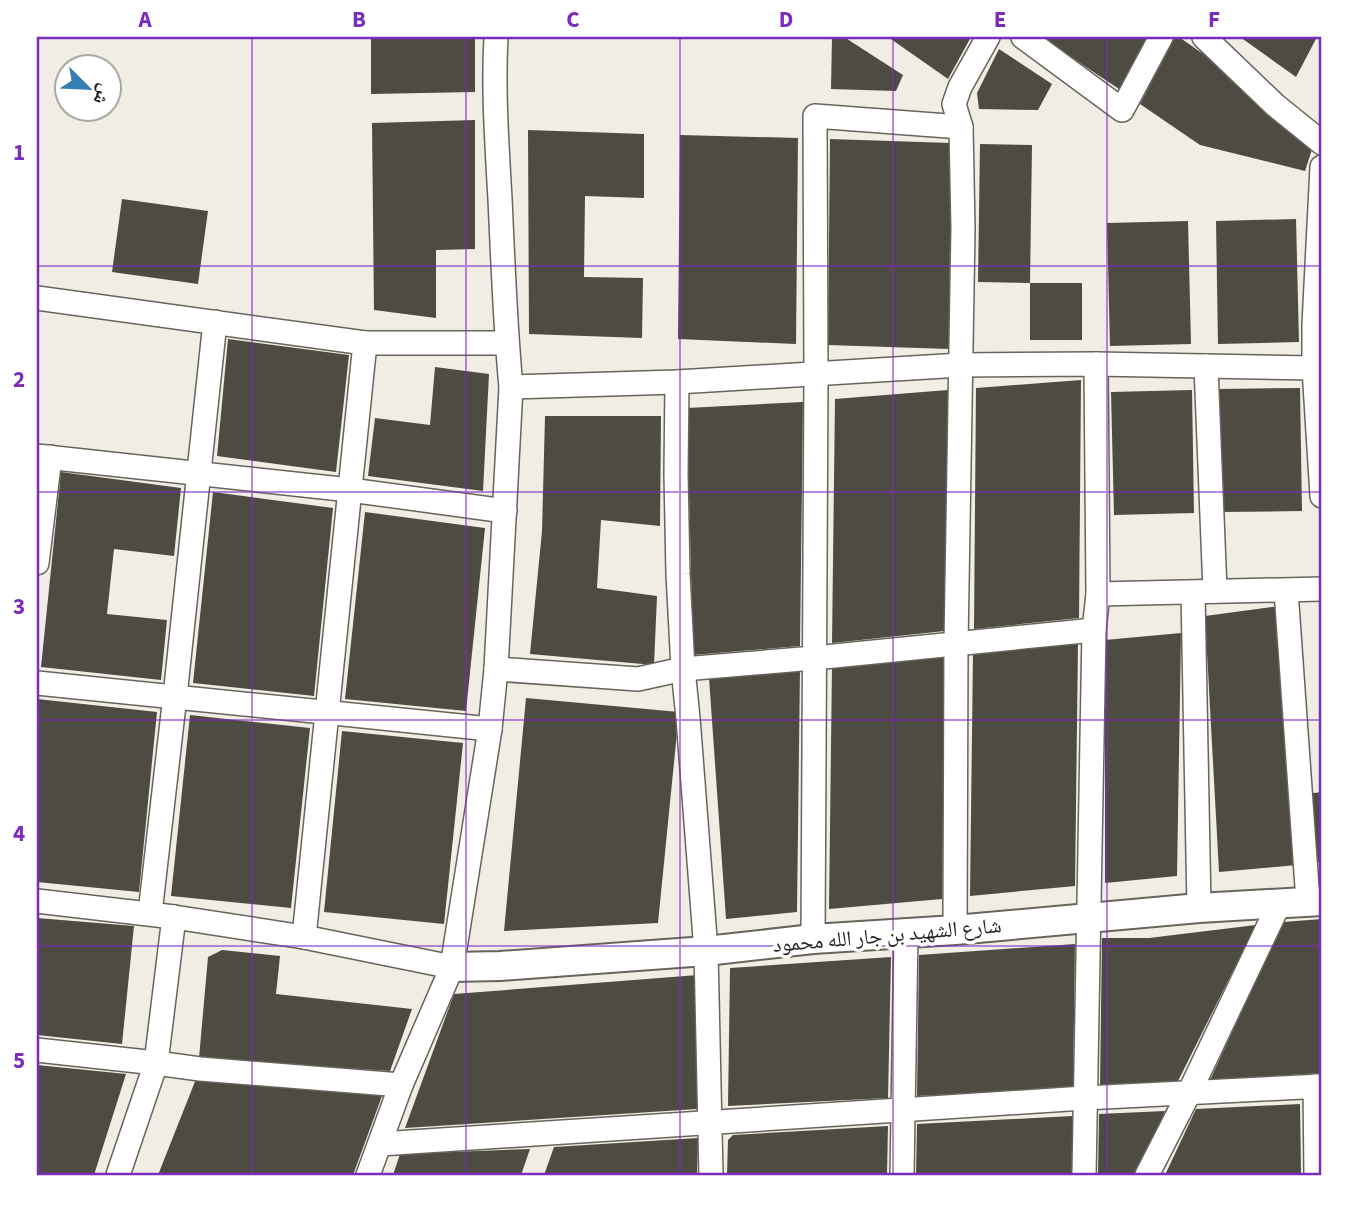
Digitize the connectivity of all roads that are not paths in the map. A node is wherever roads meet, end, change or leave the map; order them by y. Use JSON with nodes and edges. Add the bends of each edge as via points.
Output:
{"nodes":[{"id":1,"x":496,"y":37,"type":"edge"},
{"id":2,"x":988,"y":37,"type":"edge"},
{"id":3,"x":1023,"y":37,"type":"edge"},
{"id":4,"x":1161,"y":37,"type":"edge"},
{"id":5,"x":1204,"y":37,"type":"edge"},
{"id":6,"x":961,"y":127,"type":"junction"},
{"id":7,"x":1322,"y":143,"type":"edge"},
{"id":8,"x":1322,"y":167,"type":"edge"},
{"id":9,"x":37,"y":298,"type":"edge"},
{"id":10,"x":215,"y":322,"type":"junction"},
{"id":11,"x":1318,"y":324,"type":"edge"},
{"id":12,"x":365,"y":343,"type":"junction"},
{"id":13,"x":507,"y":343,"type":"junction"},
{"id":14,"x":1096,"y":364,"type":"junction"},
{"id":15,"x":961,"y":365,"type":"junction"},
{"id":16,"x":1206,"y":366,"type":"junction"},
{"id":17,"x":1314,"y":368,"type":"junction"},
{"id":18,"x":816,"y":375,"type":"junction"},
{"id":19,"x":677,"y":382,"type":"junction"},
{"id":20,"x":511,"y":387,"type":"junction"},
{"id":21,"x":43,"y":456,"type":"edge"},
{"id":22,"x":199,"y":472,"type":"junction"},
{"id":23,"x":350,"y":489,"type":"junction"},
{"id":24,"x":1322,"y":496,"type":"edge"},
{"id":25,"x":505,"y":511,"type":"junction"},
{"id":26,"x":37,"y":563,"type":"edge"},
{"id":27,"x":1322,"y":589,"type":"edge"},
{"id":28,"x":1286,"y":590,"type":"junction"},
{"id":29,"x":1204,"y":592,"type":"junction"},
{"id":30,"x":1098,"y":594,"type":"junction"},
{"id":31,"x":1094,"y":631,"type":"junction"},
{"id":32,"x":956,"y":645,"type":"junction"},
{"id":33,"x":814,"y":658,"type":"junction"},
{"id":34,"x":496,"y":669,"type":"junction"},
{"id":35,"x":683,"y":669,"type":"junction"},
{"id":36,"x":37,"y":683,"type":"edge"},
{"id":37,"x":175,"y":696,"type":"junction"},
{"id":38,"x":327,"y":711,"type":"junction"},
{"id":39,"x":490,"y":729,"type":"junction"},
{"id":40,"x":37,"y":901,"type":"edge"},
{"id":41,"x":1315,"y":901,"type":"edge"},
{"id":42,"x":1279,"y":904,"type":"junction"},
{"id":43,"x":1199,"y":908,"type":"junction"},
{"id":44,"x":150,"y":914,"type":"junction"},
{"id":45,"x":174,"y":917,"type":"junction"},
{"id":46,"x":1088,"y":918,"type":"junction"},
{"id":47,"x":955,"y":930,"type":"junction"},
{"id":48,"x":906,"y":933,"type":"junction"},
{"id":49,"x":304,"y":937,"type":"junction"},
{"id":50,"x":813,"y":939,"type":"junction"},
{"id":51,"x":706,"y":951,"type":"junction"},
{"id":52,"x":452,"y":967,"type":"junction"},
{"id":53,"x":37,"y":1050,"type":"edge"},
{"id":54,"x":156,"y":1063,"type":"junction"},
{"id":55,"x":401,"y":1085,"type":"junction"},
{"id":56,"x":1319,"y":1086,"type":"edge"},
{"id":57,"x":1189,"y":1093,"type":"junction"},
{"id":58,"x":1084,"y":1098,"type":"junction"},
{"id":59,"x":903,"y":1110,"type":"junction"},
{"id":60,"x":711,"y":1122,"type":"junction"},
{"id":61,"x":380,"y":1144,"type":"junction"},
{"id":62,"x":118,"y":1175,"type":"edge"},
{"id":63,"x":368,"y":1175,"type":"edge"},
{"id":64,"x":712,"y":1175,"type":"edge"},
{"id":65,"x":902,"y":1175,"type":"edge"},
{"id":66,"x":1084,"y":1175,"type":"edge"},
{"id":67,"x":1147,"y":1175,"type":"edge"},
{"id":68,"x":1316,"y":1175,"type":"edge"}],
"edges":[{"from":1,"to":13,"type":"street"},
{"from":2,"to":6,"type":"street","via":[[954,104]]},
{"from":3,"to":4,"type":"street","via":[[1122,110]]},
{"from":5,"to":7,"type":"street"},
{"from":6,"to":15,"type":"street"},
{"from":6,"to":18,"type":"street","via":[[815,116]]},
{"from":8,"to":11,"type":"street"},
{"from":9,"to":10,"type":"street"},
{"from":10,"to":12,"type":"street"},
{"from":10,"to":22,"type":"street"},
{"from":11,"to":17,"type":"street"},
{"from":12,"to":13,"type":"street"},
{"from":12,"to":23,"type":"street"},
{"from":13,"to":20,"type":"street"},
{"from":14,"to":15,"type":"street"},
{"from":14,"to":16,"type":"street"},
{"from":14,"to":30,"type":"street"},
{"from":15,"to":18,"type":"street"},
{"from":15,"to":32,"type":"street"},
{"from":16,"to":17,"type":"street"},
{"from":16,"to":29,"type":"street"},
{"from":17,"to":24,"type":"street"},
{"from":18,"to":19,"type":"street"},
{"from":18,"to":33,"type":"street"},
{"from":19,"to":20,"type":"street"},
{"from":19,"to":35,"type":"street"},
{"from":20,"to":25,"type":"street"},
{"from":21,"to":22,"type":"street"},
{"from":21,"to":26,"type":"street"},
{"from":22,"to":23,"type":"street"},
{"from":22,"to":37,"type":"street"},
{"from":23,"to":25,"type":"street"},
{"from":23,"to":38,"type":"street"},
{"from":25,"to":34,"type":"street"},
{"from":27,"to":28,"type":"street"},
{"from":28,"to":29,"type":"street"},
{"from":28,"to":41,"type":"street"},
{"from":29,"to":30,"type":"street"},
{"from":29,"to":43,"type":"street"},
{"from":30,"to":31,"type":"street"},
{"from":31,"to":32,"type":"street"},
{"from":31,"to":46,"type":"street"},
{"from":32,"to":33,"type":"street"},
{"from":32,"to":47,"type":"street"},
{"from":33,"to":35,"type":"street"},
{"from":33,"to":50,"type":"street"},
{"from":34,"to":35,"type":"street","via":[[638,679]]},
{"from":34,"to":39,"type":"street"},
{"from":35,"to":51,"type":"street"},
{"from":36,"to":37,"type":"street"},
{"from":37,"to":38,"type":"street"},
{"from":37,"to":44,"type":"street"},
{"from":38,"to":39,"type":"street"},
{"from":38,"to":49,"type":"street"},
{"from":39,"to":52,"type":"street"},
{"from":40,"to":44,"type":"street"},
{"from":41,"to":42,"type":"street","name":"شارع الشهيد بن جار الله محمود"},
{"from":42,"to":43,"type":"street","name":"شارع الشهيد بن جار الله محمود"},
{"from":42,"to":57,"type":"street"},
{"from":43,"to":46,"type":"street","name":"شارع الشهيد بن جار الله محمود"},
{"from":44,"to":45,"type":"street"},
{"from":45,"to":49,"type":"street"},
{"from":45,"to":54,"type":"street"},
{"from":46,"to":47,"type":"street","name":"شارع الشهيد بن جار الله محمود"},
{"from":46,"to":58,"type":"street"},
{"from":47,"to":48,"type":"street","name":"شارع الشهيد بن جار الله محمود"},
{"from":48,"to":50,"type":"street","name":"شارع الشهيد بن جار الله محمود"},
{"from":48,"to":59,"type":"street"},
{"from":49,"to":52,"type":"street"},
{"from":50,"to":51,"type":"street","name":"شارع الشهيد بن جار الله محمود"},
{"from":51,"to":52,"type":"street","name":"شارع الشهيد بن جار الله محمود"},
{"from":51,"to":60,"type":"street"},
{"from":52,"to":55,"type":"street"},
{"from":53,"to":54,"type":"street"},
{"from":54,"to":55,"type":"street"},
{"from":54,"to":62,"type":"street"},
{"from":55,"to":61,"type":"street"},
{"from":56,"to":57,"type":"street"},
{"from":56,"to":68,"type":"street"},
{"from":57,"to":58,"type":"street"},
{"from":57,"to":67,"type":"street"},
{"from":58,"to":59,"type":"street"},
{"from":58,"to":66,"type":"street"},
{"from":59,"to":60,"type":"street"},
{"from":59,"to":65,"type":"street"},
{"from":60,"to":61,"type":"street"},
{"from":60,"to":64,"type":"street"},
{"from":61,"to":63,"type":"street"}]}
